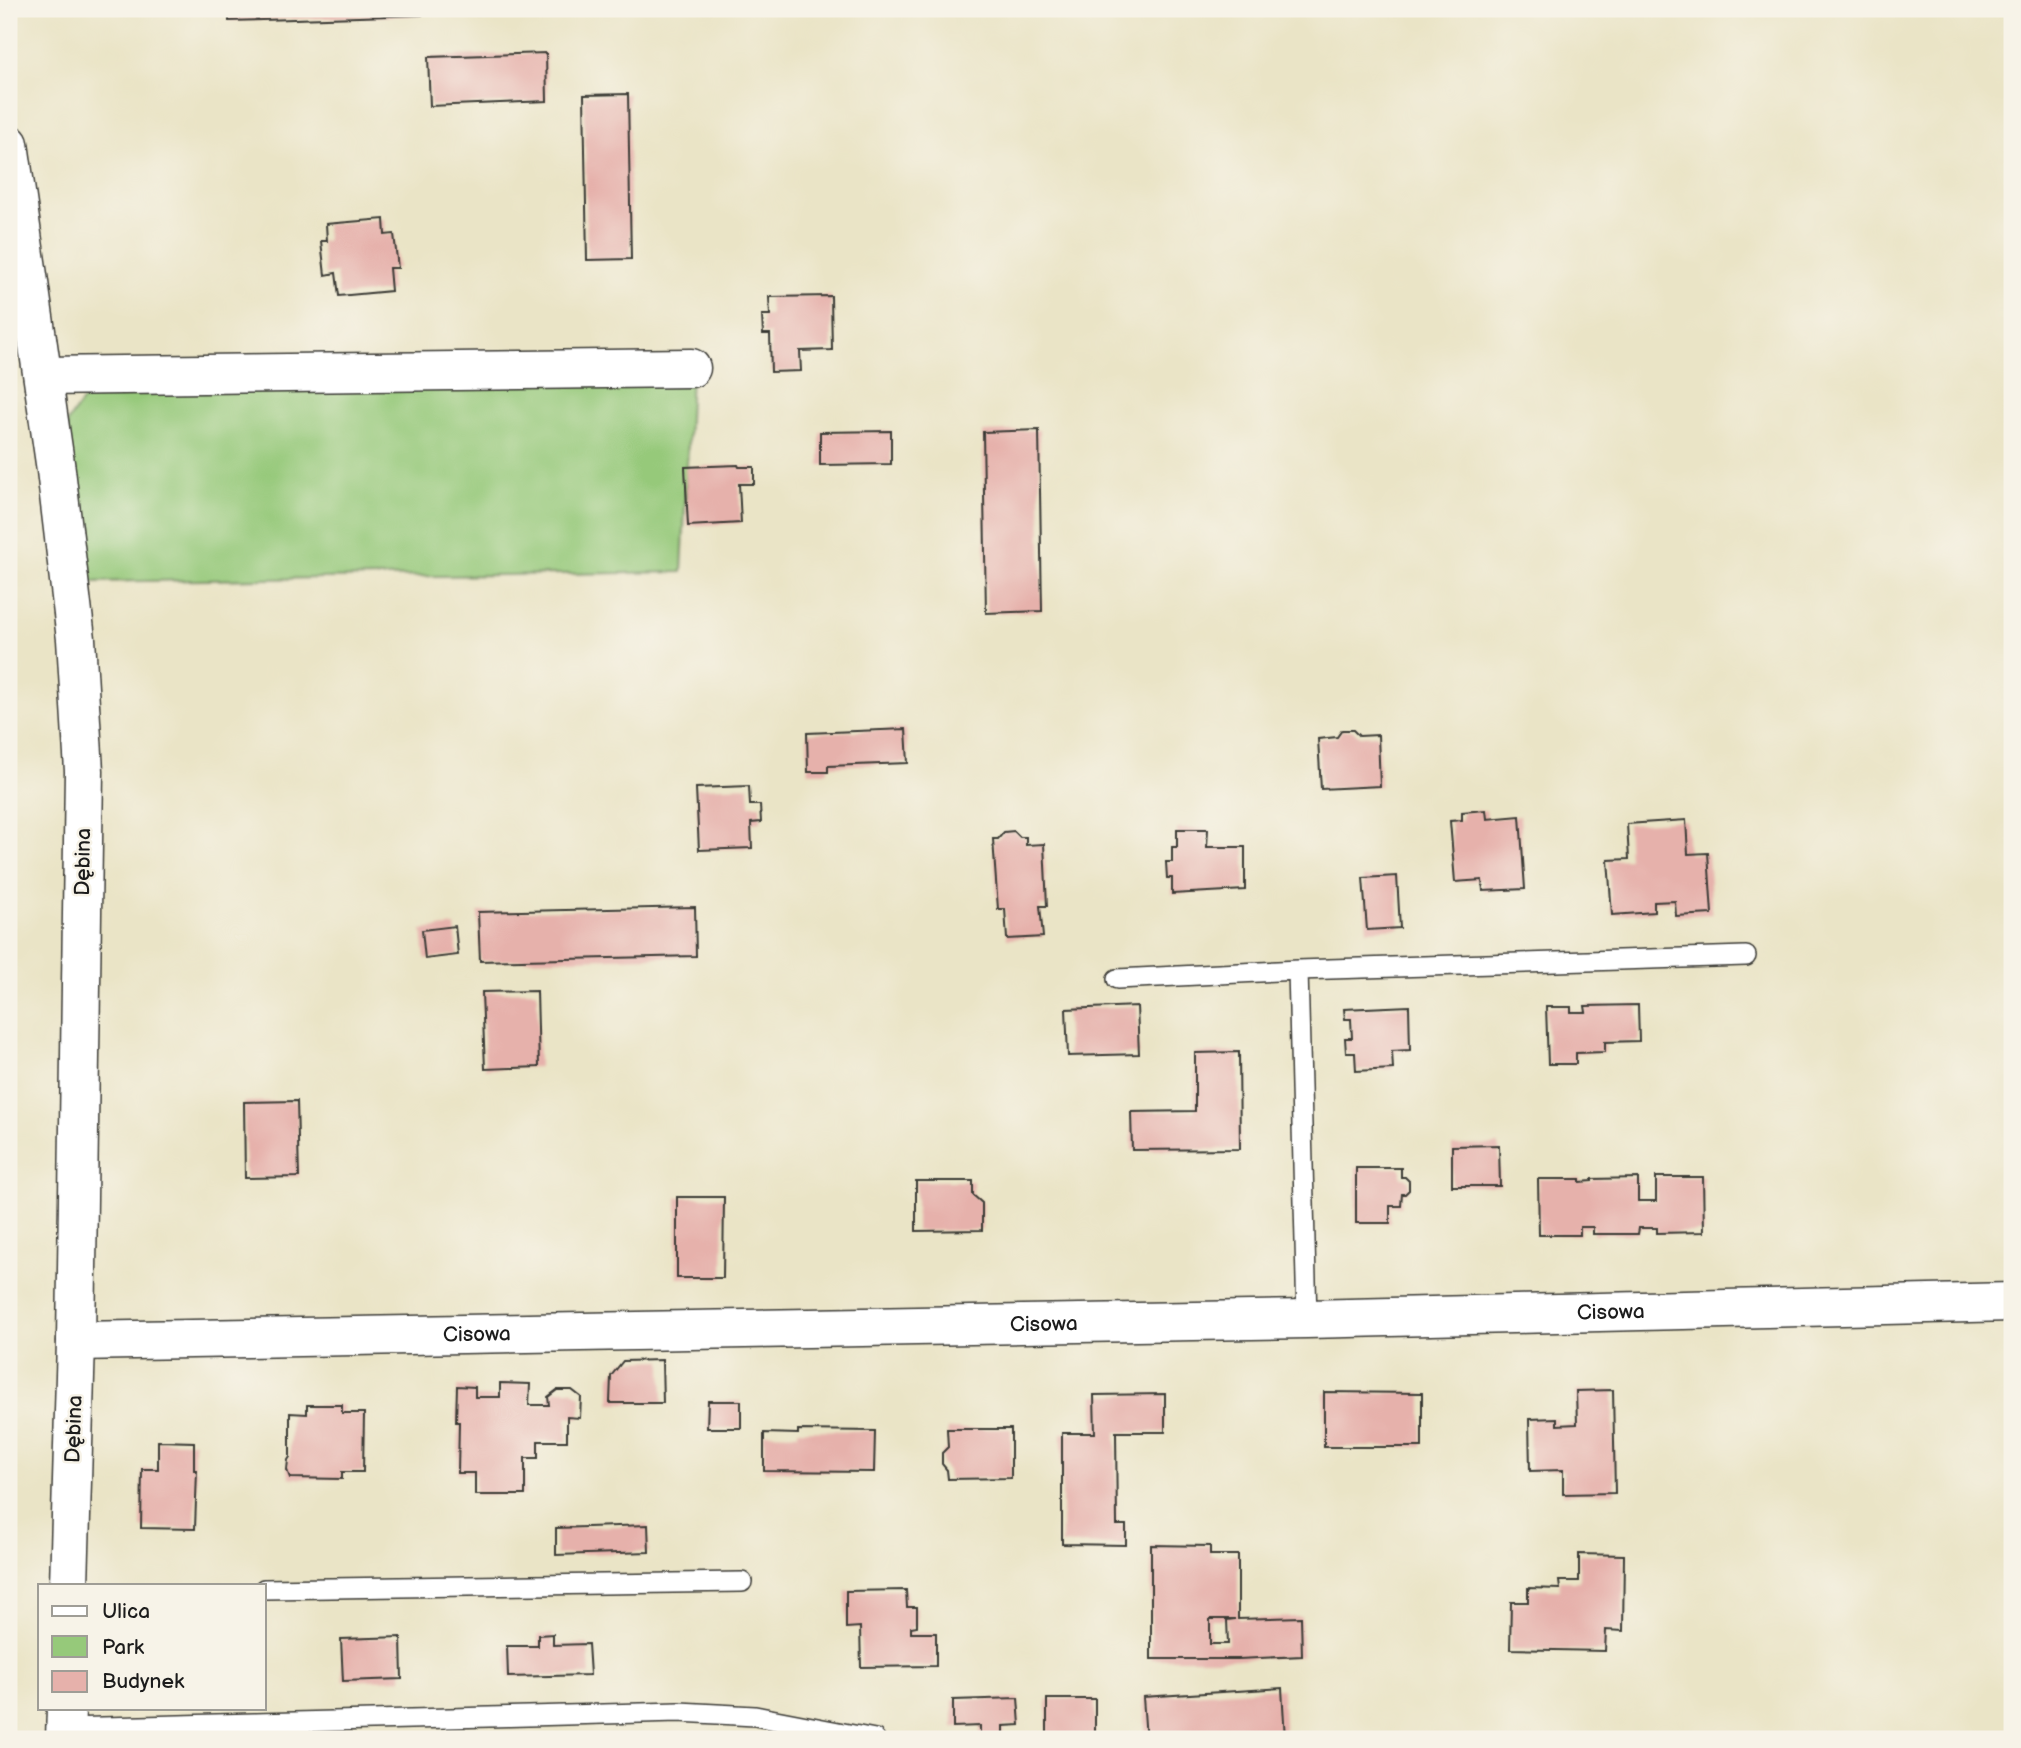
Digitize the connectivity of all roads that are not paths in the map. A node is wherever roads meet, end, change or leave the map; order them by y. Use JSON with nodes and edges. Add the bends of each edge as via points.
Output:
{"nodes":[{"id":1,"x":9,"y":144,"type":"edge"},
{"id":2,"x":691,"y":368,"type":"dead end"},
{"id":3,"x":43,"y":376,"type":"junction"},
{"id":4,"x":1746,"y":956,"type":"dead end"},
{"id":5,"x":1298,"y":970,"type":"junction"},
{"id":6,"x":1117,"y":979,"type":"dead end"},
{"id":7,"x":2012,"y":1302,"type":"edge"},
{"id":8,"x":1307,"y":1319,"type":"junction"},
{"id":9,"x":76,"y":1341,"type":"junction"},
{"id":10,"x":742,"y":1582,"type":"dead end"},
{"id":11,"x":69,"y":1584,"type":"edge"},
{"id":12,"x":266,"y":1589,"type":"edge"},
{"id":13,"x":65,"y":1725,"type":"edge"},
{"id":14,"x":875,"y":1739,"type":"edge"}],
"edges":[{"from":1,"to":3,"type":"street","name":"Dębina"},
{"from":2,"to":3,"type":"street"},
{"from":3,"to":9,"type":"street","name":"Dębina","via":[[76,639],[84,771]]},
{"from":4,"to":5,"type":"lane"},
{"from":5,"to":6,"type":"lane"},
{"from":5,"to":8,"type":"lane"},
{"from":7,"to":8,"type":"street","name":"Cisowa"},
{"from":8,"to":9,"type":"street","name":"Cisowa"},
{"from":9,"to":11,"type":"street","name":"Dębina"},
{"from":10,"to":12,"type":"lane"},
{"from":13,"to":14,"type":"lane","via":[[679,1712],[755,1716]]}]}
